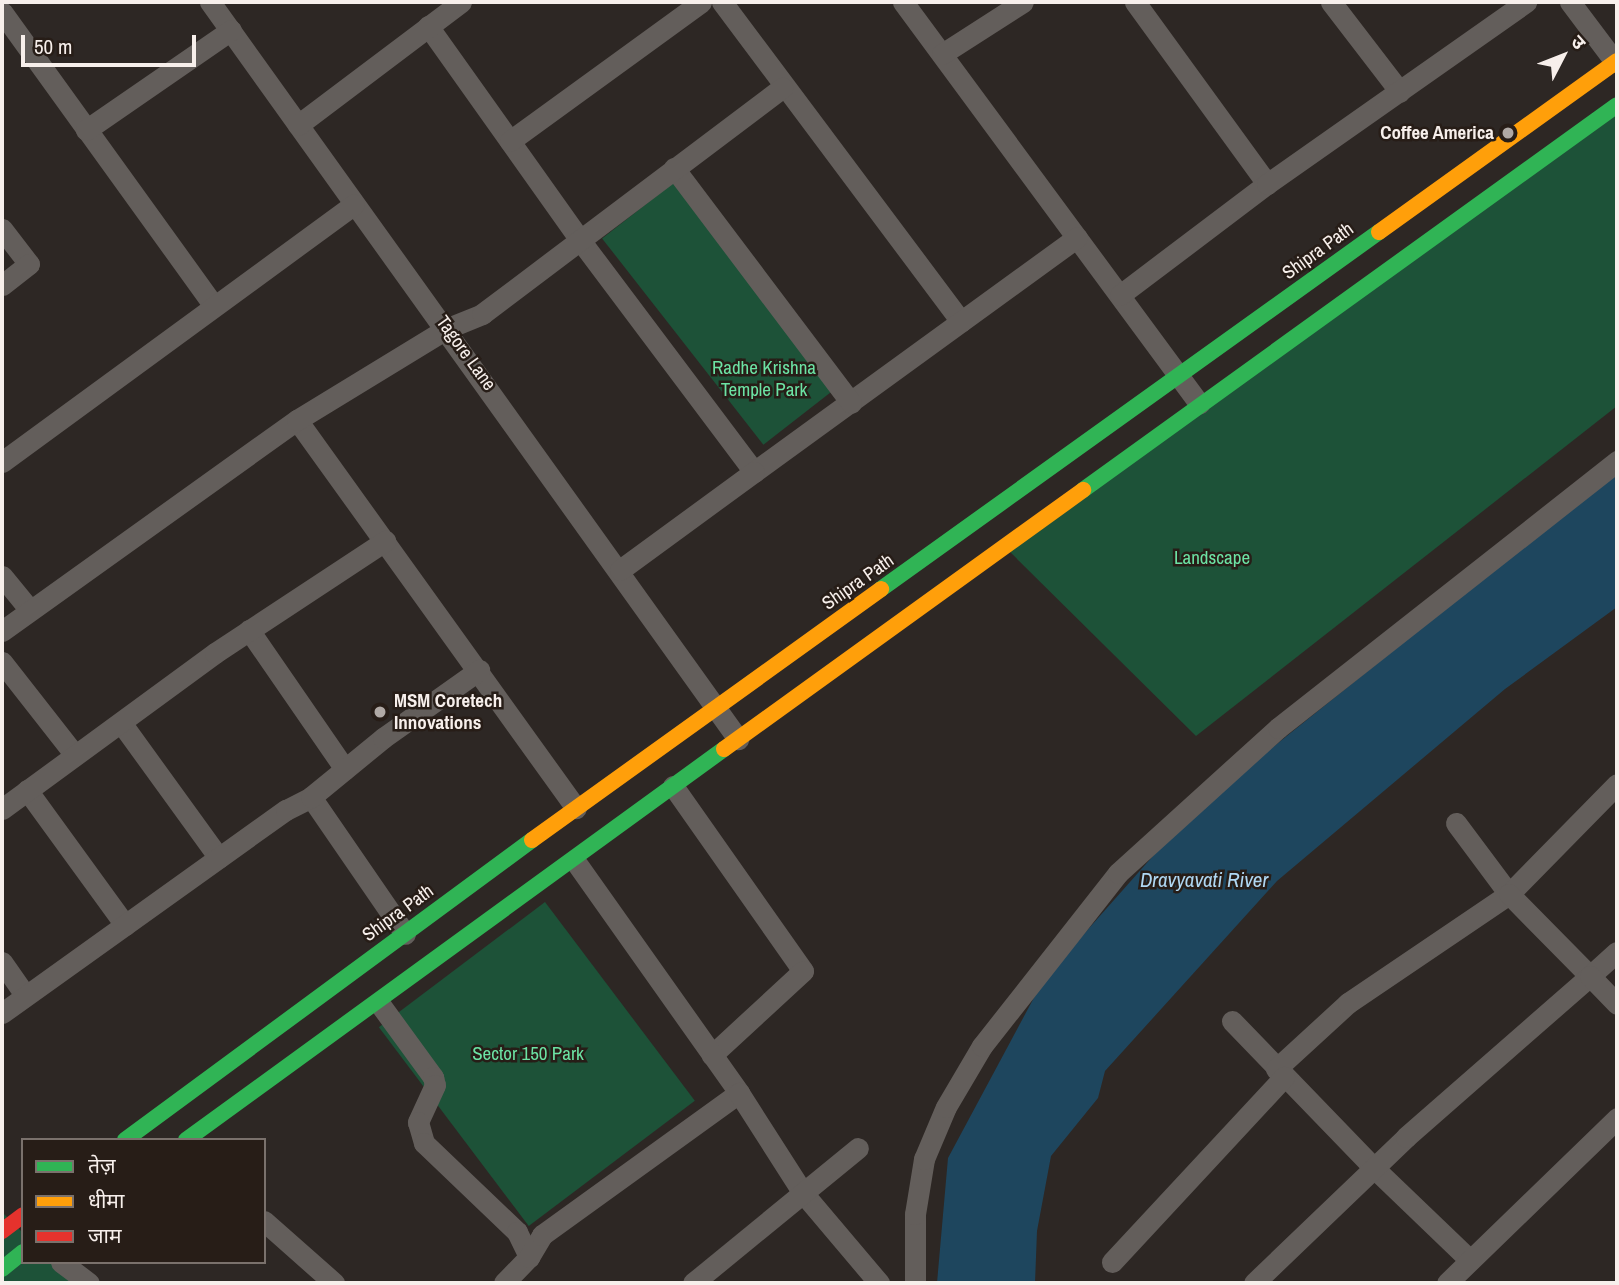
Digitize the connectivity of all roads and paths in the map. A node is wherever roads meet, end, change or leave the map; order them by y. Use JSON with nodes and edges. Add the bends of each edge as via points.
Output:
{"nodes":[{"id":1,"x":210,"y":2,"type":"edge"},
{"id":2,"x":461,"y":2,"type":"edge"},
{"id":3,"x":701,"y":2,"type":"edge"},
{"id":4,"x":722,"y":2,"type":"edge"},
{"id":5,"x":904,"y":2,"type":"edge"},
{"id":6,"x":1023,"y":2,"type":"edge"},
{"id":7,"x":1135,"y":2,"type":"edge"},
{"id":8,"x":1331,"y":2,"type":"edge"},
{"id":9,"x":1526,"y":2,"type":"edge"},
{"id":10,"x":1570,"y":2,"type":"edge"},
{"id":11,"x":2,"y":12,"type":"edge"},
{"id":12,"x":428,"y":26,"type":"junction"},
{"id":13,"x":231,"y":30,"type":"junction"},
{"id":14,"x":942,"y":54,"type":"junction"},
{"id":15,"x":1616,"y":62,"type":"edge"},
{"id":16,"x":782,"y":88,"type":"junction"},
{"id":17,"x":1400,"y":92,"type":"junction"},
{"id":18,"x":1617,"y":105,"type":"edge"},
{"id":19,"x":298,"y":125,"type":"junction"},
{"id":20,"x":86,"y":130,"type":"junction"},
{"id":21,"x":510,"y":141,"type":"junction"},
{"id":22,"x":674,"y":168,"type":"junction"},
{"id":23,"x":1267,"y":184,"type":"junction"},
{"id":24,"x":354,"y":204,"type":"junction"},
{"id":25,"x":2,"y":229,"type":"edge"},
{"id":26,"x":1077,"y":237,"type":"junction"},
{"id":27,"x":580,"y":240,"type":"junction"},
{"id":28,"x":2,"y":285,"type":"edge"},
{"id":29,"x":1120,"y":295,"type":"junction"},
{"id":30,"x":213,"y":305,"type":"junction"},
{"id":31,"x":961,"y":322,"type":"junction"},
{"id":32,"x":448,"y":328,"type":"junction"},
{"id":33,"x":1178,"y":377,"type":"junction"},
{"id":34,"x":851,"y":402,"type":"junction"},
{"id":35,"x":1199,"y":404,"type":"junction"},
{"id":36,"x":297,"y":420,"type":"junction"},
{"id":37,"x":1617,"y":461,"type":"edge"},
{"id":38,"x":2,"y":462,"type":"edge"},
{"id":39,"x":754,"y":472,"type":"junction"},
{"id":40,"x":385,"y":541,"type":"junction"},
{"id":41,"x":620,"y":570,"type":"junction"},
{"id":42,"x":2,"y":576,"type":"edge"},
{"id":43,"x":29,"y":609,"type":"junction"},
{"id":44,"x":249,"y":630,"type":"junction"},
{"id":45,"x":2,"y":631,"type":"edge"},
{"id":46,"x":2,"y":663,"type":"edge"},
{"id":47,"x":479,"y":670,"type":"junction"},
{"id":48,"x":716,"y":708,"type":"junction"},
{"id":49,"x":122,"y":724,"type":"junction"},
{"id":50,"x":738,"y":739,"type":"junction"},
{"id":51,"x":75,"y":755,"type":"junction"},
{"id":52,"x":345,"y":769,"type":"junction"},
{"id":53,"x":1617,"y":784,"type":"edge"},
{"id":54,"x":673,"y":786,"type":"junction"},
{"id":55,"x":27,"y":790,"type":"junction"},
{"id":56,"x":312,"y":797,"type":"junction"},
{"id":57,"x":576,"y":808,"type":"junction"},
{"id":58,"x":2,"y":809,"type":"edge"},
{"id":59,"x":1456,"y":823,"type":"dead end"},
{"id":60,"x":219,"y":858,"type":"junction"},
{"id":61,"x":575,"y":861,"type":"junction"},
{"id":62,"x":1509,"y":894,"type":"junction"},
{"id":63,"x":125,"y":925,"type":"junction"},
{"id":64,"x":405,"y":934,"type":"junction"},
{"id":65,"x":1617,"y":952,"type":"edge"},
{"id":66,"x":2,"y":962,"type":"edge"},
{"id":67,"x":1590,"y":976,"type":"junction"},
{"id":68,"x":25,"y":995,"type":"junction"},
{"id":69,"x":379,"y":1003,"type":"junction"},
{"id":70,"x":1617,"y":1004,"type":"edge"},
{"id":71,"x":2,"y":1013,"type":"edge"},
{"id":72,"x":1232,"y":1021,"type":"dead end"},
{"id":73,"x":712,"y":1055,"type":"junction"},
{"id":74,"x":1280,"y":1073,"type":"junction"},
{"id":75,"x":739,"y":1093,"type":"junction"},
{"id":76,"x":1617,"y":1118,"type":"edge"},
{"id":77,"x":128,"y":1138,"type":"edge"},
{"id":78,"x":189,"y":1138,"type":"edge"},
{"id":79,"x":858,"y":1148,"type":"dead end"},
{"id":80,"x":1374,"y":1168,"type":"junction"},
{"id":81,"x":803,"y":1193,"type":"junction"},
{"id":82,"x":266,"y":1223,"type":"edge"},
{"id":83,"x":21,"y":1254,"type":"edge"},
{"id":84,"x":529,"y":1257,"type":"junction"},
{"id":85,"x":1470,"y":1260,"type":"junction"},
{"id":86,"x":1112,"y":1262,"type":"dead end"},
{"id":87,"x":64,"y":1264,"type":"edge"},
{"id":88,"x":2,"y":1269,"type":"edge"},
{"id":89,"x":89,"y":1283,"type":"edge"},
{"id":90,"x":334,"y":1283,"type":"edge"},
{"id":91,"x":504,"y":1283,"type":"edge"},
{"id":92,"x":693,"y":1283,"type":"edge"},
{"id":93,"x":879,"y":1283,"type":"edge"},
{"id":94,"x":915,"y":1283,"type":"edge"},
{"id":95,"x":1254,"y":1283,"type":"edge"},
{"id":96,"x":1447,"y":1283,"type":"edge"}],
"edges":[{"from":1,"to":13,"type":"street","name":"Tagore Lane"},
{"from":2,"to":12,"type":"street"},
{"from":3,"to":21,"type":"street"},
{"from":4,"to":16,"type":"street"},
{"from":5,"to":14,"type":"street"},
{"from":6,"to":14,"type":"street"},
{"from":7,"to":23,"type":"street"},
{"from":8,"to":17,"type":"street"},
{"from":9,"to":17,"type":"street"},
{"from":10,"to":15,"type":"street"},
{"from":11,"to":20,"type":"street"},
{"from":12,"to":19,"type":"street"},
{"from":12,"to":21,"type":"street"},
{"from":13,"to":19,"type":"street","name":"Tagore Lane"},
{"from":13,"to":20,"type":"street"},
{"from":14,"to":26,"type":"street"},
{"from":15,"to":33,"type":"street","name":"Shipra Path"},
{"from":16,"to":22,"type":"street"},
{"from":16,"to":31,"type":"street"},
{"from":17,"to":23,"type":"street"},
{"from":18,"to":35,"type":"street"},
{"from":19,"to":24,"type":"street","name":"Tagore Lane"},
{"from":20,"to":30,"type":"street"},
{"from":21,"to":27,"type":"street"},
{"from":22,"to":27,"type":"street"},
{"from":22,"to":34,"type":"street"},
{"from":23,"to":29,"type":"street"},
{"from":24,"to":30,"type":"street"},
{"from":24,"to":32,"type":"street","name":"Tagore Lane"},
{"from":25,"to":28,"type":"street","via":[[29,264]]},
{"from":26,"to":29,"type":"street"},
{"from":26,"to":31,"type":"street"},
{"from":27,"to":32,"type":"street","via":[[482,314]]},
{"from":27,"to":39,"type":"street"},
{"from":29,"to":33,"type":"street"},
{"from":30,"to":38,"type":"street"},
{"from":31,"to":34,"type":"street"},
{"from":32,"to":36,"type":"street"},
{"from":32,"to":41,"type":"street","name":"Tagore Lane"},
{"from":33,"to":35,"type":"street"},
{"from":33,"to":48,"type":"street","name":"Shipra Path"},
{"from":34,"to":39,"type":"street"},
{"from":35,"to":50,"type":"street"},
{"from":36,"to":40,"type":"street"},
{"from":36,"to":43,"type":"street"},
{"from":37,"to":94,"type":"street","via":[[1278,728],[1118,873],[982,1046],[946,1107],[924,1159],[915,1214]]},
{"from":39,"to":41,"type":"street"},
{"from":40,"to":44,"type":"street"},
{"from":40,"to":47,"type":"street"},
{"from":41,"to":48,"type":"street","name":"Tagore Lane"},
{"from":42,"to":43,"type":"street"},
{"from":43,"to":45,"type":"street"},
{"from":44,"to":49,"type":"street"},
{"from":44,"to":52,"type":"street"},
{"from":46,"to":51,"type":"street"},
{"from":47,"to":52,"type":"street"},
{"from":47,"to":57,"type":"street"},
{"from":48,"to":50,"type":"street","name":"Tagore Lane"},
{"from":48,"to":57,"type":"street","name":"Shipra Path"},
{"from":49,"to":51,"type":"street"},
{"from":49,"to":60,"type":"street"},
{"from":50,"to":54,"type":"street"},
{"from":51,"to":55,"type":"street"},
{"from":52,"to":56,"type":"street"},
{"from":53,"to":62,"type":"street"},
{"from":54,"to":61,"type":"street"},
{"from":54,"to":73,"type":"street","via":[[803,971]]},
{"from":55,"to":58,"type":"street"},
{"from":55,"to":63,"type":"street"},
{"from":56,"to":60,"type":"street"},
{"from":56,"to":64,"type":"street"},
{"from":57,"to":64,"type":"street","name":"Shipra Path"},
{"from":59,"to":62,"type":"street"},
{"from":60,"to":63,"type":"street"},
{"from":61,"to":69,"type":"street"},
{"from":61,"to":73,"type":"street"},
{"from":62,"to":67,"type":"street"},
{"from":62,"to":74,"type":"street","via":[[1348,1003]]},
{"from":63,"to":68,"type":"street"},
{"from":64,"to":77,"type":"street","name":"Shipra Path"},
{"from":65,"to":67,"type":"street"},
{"from":66,"to":68,"type":"street"},
{"from":67,"to":70,"type":"street"},
{"from":67,"to":80,"type":"street"},
{"from":68,"to":71,"type":"street"},
{"from":69,"to":78,"type":"street"},
{"from":69,"to":84,"type":"street","via":[[433,1077],[435,1085],[418,1122],[424,1143],[517,1232]]},
{"from":72,"to":74,"type":"street"},
{"from":73,"to":75,"type":"street"},
{"from":74,"to":80,"type":"street"},
{"from":74,"to":86,"type":"street"},
{"from":75,"to":81,"type":"street"},
{"from":75,"to":84,"type":"street","via":[[542,1235]]},
{"from":76,"to":85,"type":"street"},
{"from":79,"to":81,"type":"street"},
{"from":80,"to":85,"type":"street"},
{"from":80,"to":95,"type":"street"},
{"from":81,"to":92,"type":"street"},
{"from":81,"to":93,"type":"street"},
{"from":82,"to":90,"type":"street"},
{"from":83,"to":88,"type":"street"},
{"from":84,"to":91,"type":"street"},
{"from":85,"to":96,"type":"street"},
{"from":87,"to":89,"type":"street"}]}
